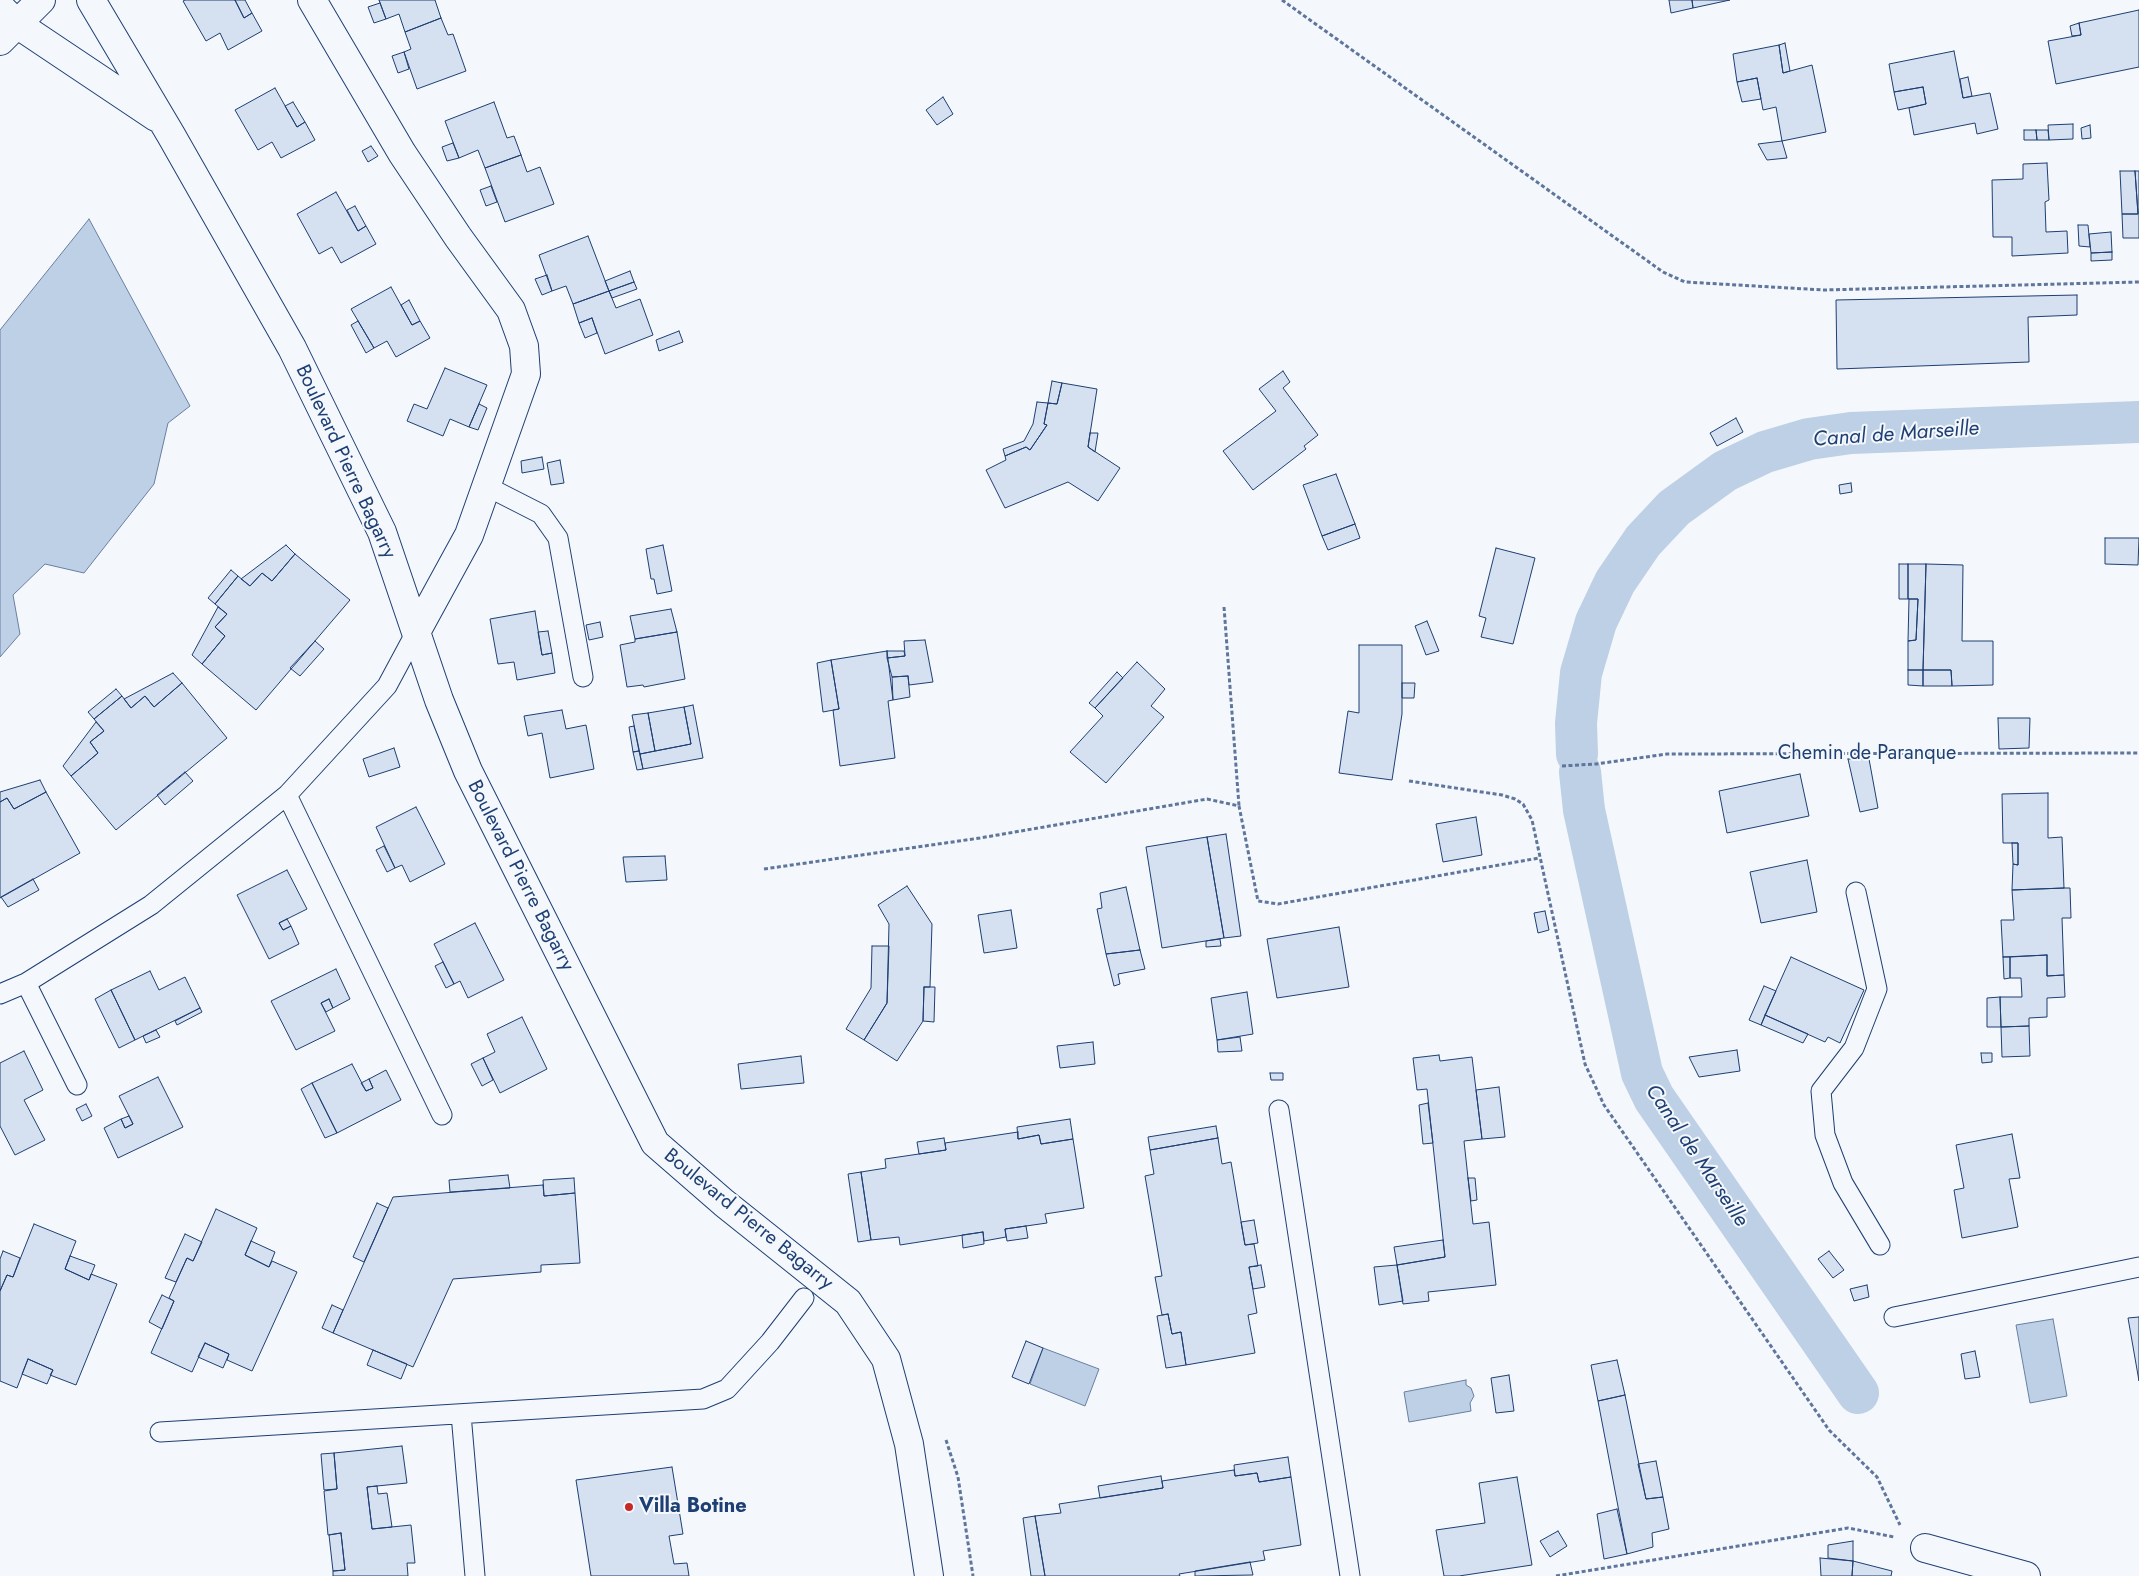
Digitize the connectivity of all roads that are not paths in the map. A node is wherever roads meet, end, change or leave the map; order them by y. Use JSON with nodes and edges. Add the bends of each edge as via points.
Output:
{"nodes":[{"id":1,"x":41,"y":0,"type":"edge"},
{"id":2,"x":91,"y":0,"type":"edge"},
{"id":3,"x":312,"y":0,"type":"edge"},
{"id":4,"x":6,"y":24,"type":"edge"},
{"id":5,"x":162,"y":120,"type":"junction"},
{"id":6,"x":486,"y":486,"type":"junction"},
{"id":7,"x":416,"y":632,"type":"junction"},
{"id":8,"x":583,"y":677,"type":"dead end"},
{"id":9,"x":286,"y":795,"type":"junction"},
{"id":10,"x":1856,"y":892,"type":"dead end"},
{"id":11,"x":26,"y":983,"type":"junction"},
{"id":12,"x":0,"y":994,"type":"edge"},
{"id":13,"x":77,"y":1085,"type":"dead end"},
{"id":14,"x":1279,"y":1110,"type":"dead end"},
{"id":15,"x":442,"y":1115,"type":"dead end"},
{"id":16,"x":1880,"y":1245,"type":"dead end"},
{"id":17,"x":2139,"y":1267,"type":"edge"},
{"id":18,"x":804,"y":1298,"type":"dead end"},
{"id":19,"x":1894,"y":1317,"type":"dead end"},
{"id":20,"x":461,"y":1414,"type":"junction"},
{"id":21,"x":160,"y":1432,"type":"dead end"},
{"id":22,"x":1916,"y":1544,"type":"road end"},
{"id":23,"x":475,"y":1576,"type":"edge"},
{"id":24,"x":929,"y":1576,"type":"edge"},
{"id":25,"x":1350,"y":1576,"type":"edge"},
{"id":26,"x":2026,"y":1576,"type":"edge"}],
"edges":[{"from":1,"to":4,"type":"street"},
{"from":2,"to":5,"type":"street","name":"Boulevard Pierre Bagarry"},
{"from":3,"to":6,"type":"street","via":[[402,153],[511,310],[524,346],[526,374]]},
{"from":4,"to":5,"type":"street","name":"Boulevard Pierre Bagarry"},
{"from":5,"to":7,"type":"street","name":"Boulevard Pierre Bagarry","via":[[292,348],[382,532]]},
{"from":6,"to":7,"type":"street","via":[[469,535]]},
{"from":6,"to":8,"type":"lane","via":[[541,514],[558,538]]},
{"from":7,"to":9,"type":"lane","via":[[387,686]]},
{"from":7,"to":24,"type":"street","name":"Boulevard Pierre Bagarry","via":[[468,771],[655,1143],[848,1302],[886,1360],[909,1444]]},
{"from":9,"to":11,"type":"lane","via":[[151,905]]},
{"from":9,"to":15,"type":"lane"},
{"from":10,"to":16,"type":"lane","via":[[1877,989],[1854,1048],[1822,1090],[1823,1108],[1825,1136],[1843,1182]]},
{"from":11,"to":12,"type":"lane"},
{"from":11,"to":13,"type":"lane"},
{"from":14,"to":25,"type":"lane"},
{"from":17,"to":19,"type":"lane"},
{"from":18,"to":20,"type":"lane","via":[[727,1389],[703,1399]]},
{"from":20,"to":21,"type":"lane"},
{"from":20,"to":23,"type":"lane"},
{"from":22,"to":26,"type":"street"}]}
